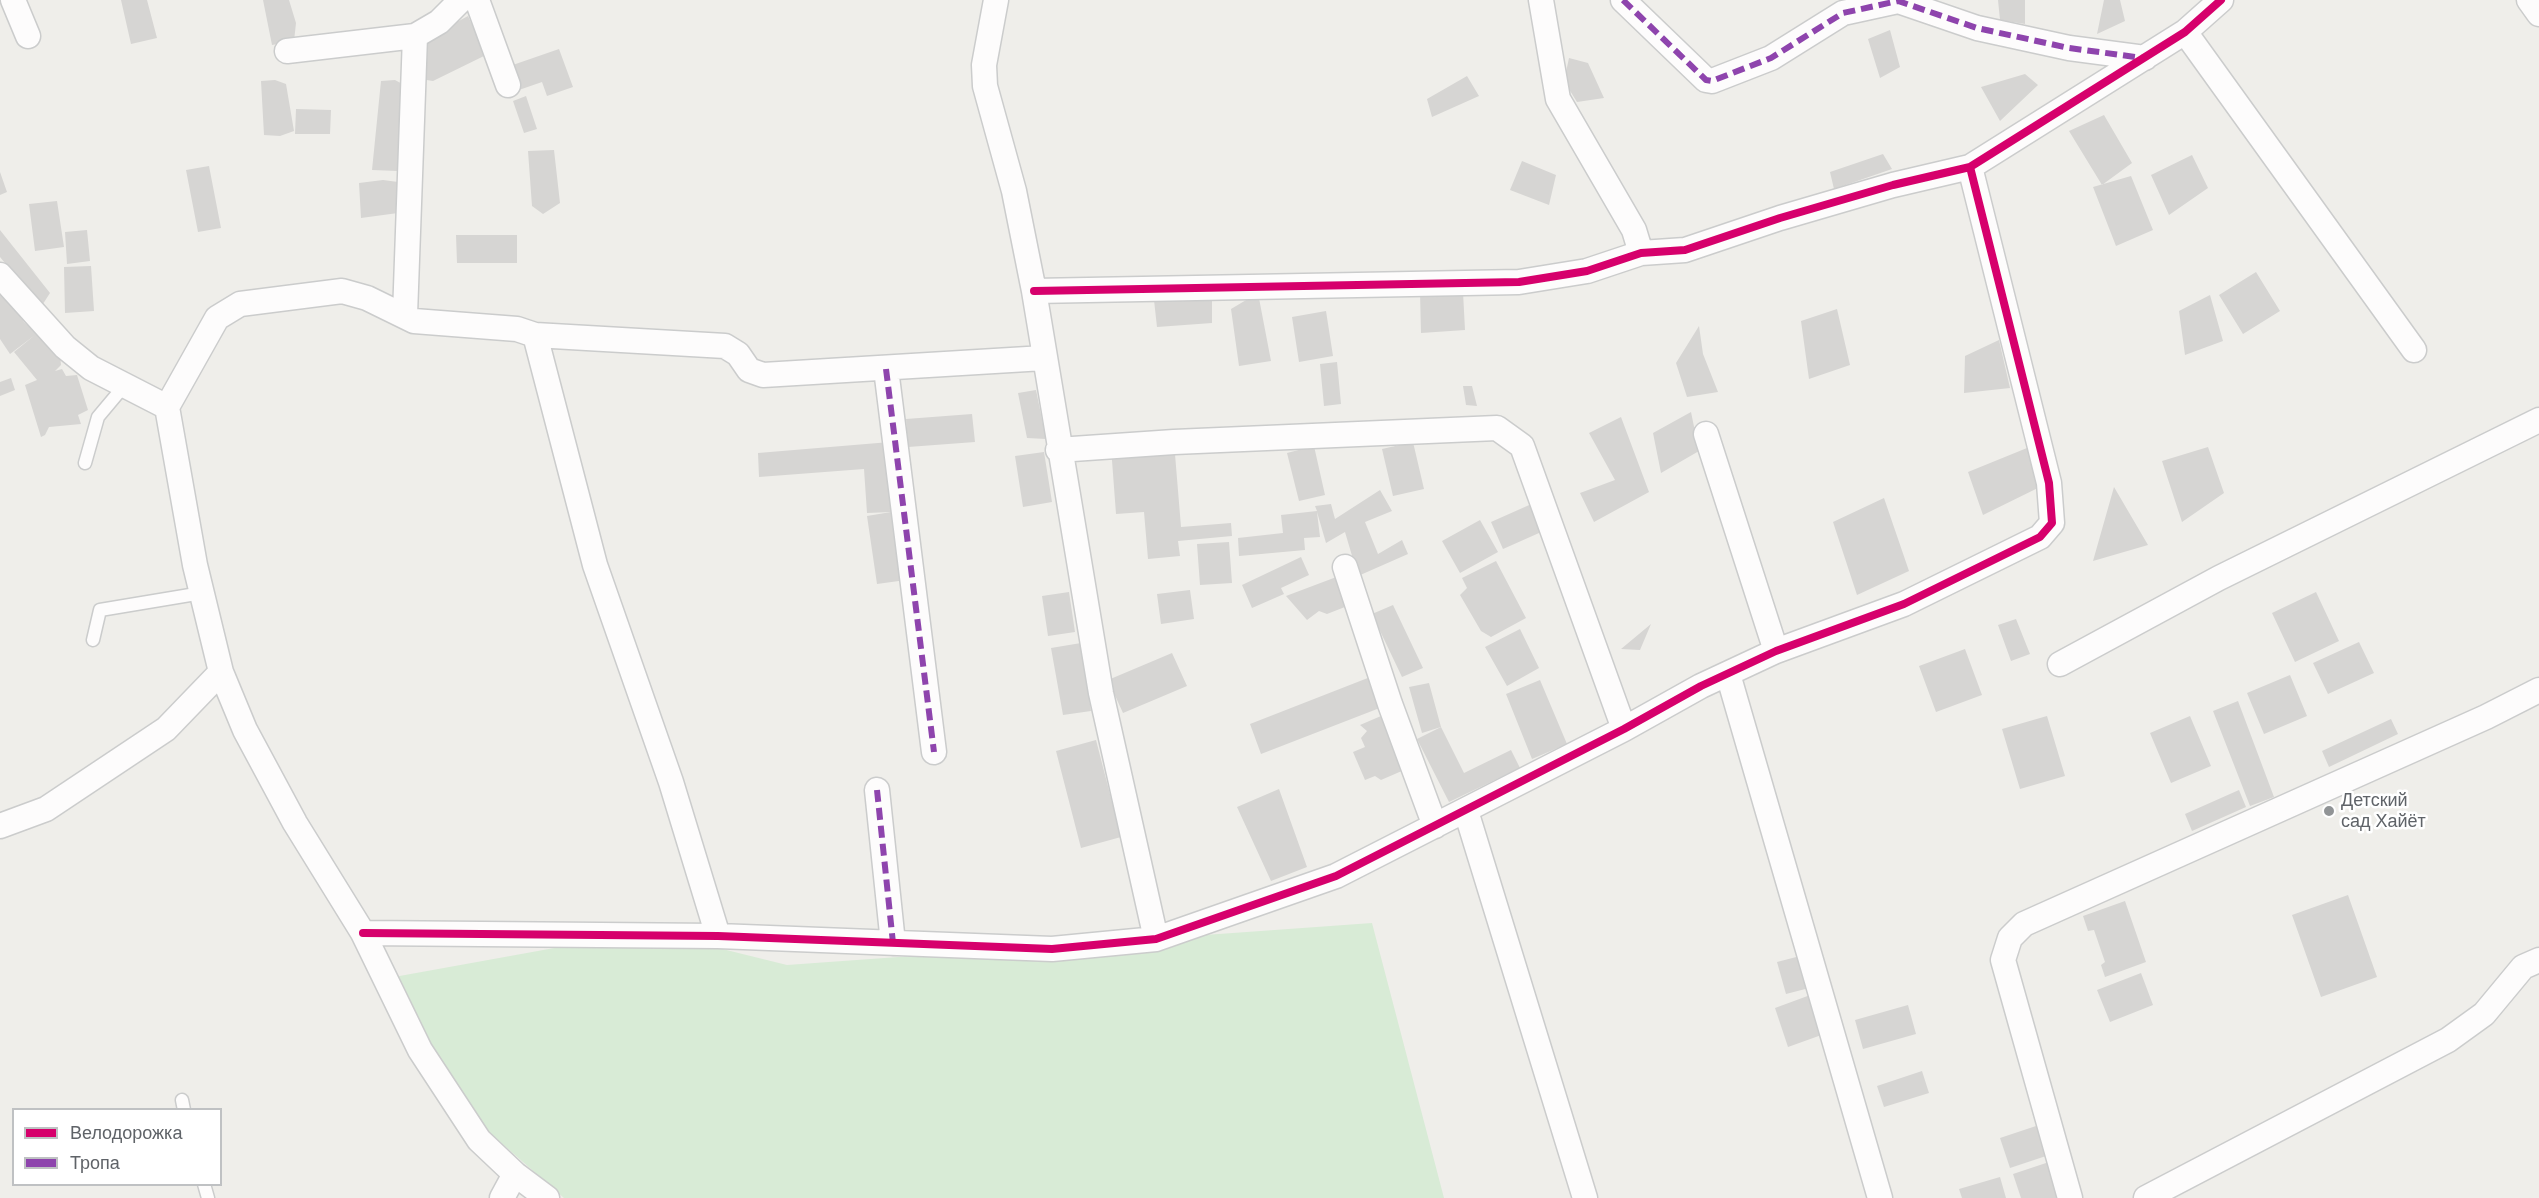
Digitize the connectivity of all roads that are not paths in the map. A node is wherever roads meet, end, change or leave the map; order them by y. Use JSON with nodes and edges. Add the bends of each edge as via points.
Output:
{"nodes":[{"id":1,"x":13,"y":0,"type":"edge"},
{"id":2,"x":460,"y":0,"type":"edge"},
{"id":3,"x":477,"y":0,"type":"edge"},
{"id":4,"x":996,"y":0,"type":"edge"},
{"id":5,"x":1540,"y":0,"type":"edge"},
{"id":6,"x":1623,"y":0,"type":"edge"},
{"id":7,"x":2221,"y":0,"type":"edge"},
{"id":8,"x":2529,"y":0,"type":"edge"},
{"id":9,"x":1935,"y":7,"type":"edge"},
{"id":10,"x":2539,"y":14,"type":"edge"},
{"id":11,"x":2185,"y":32,"type":"junction"},
{"id":12,"x":28,"y":36,"type":"dead end"},
{"id":13,"x":415,"y":36,"type":"junction"},
{"id":14,"x":287,"y":51,"type":"dead end"},
{"id":15,"x":2145,"y":58,"type":"junction"},
{"id":16,"x":508,"y":85,"type":"dead end"},
{"id":17,"x":1970,"y":167,"type":"junction"},
{"id":18,"x":1641,"y":253,"type":"junction"},
{"id":19,"x":0,"y":275,"type":"edge"},
{"id":20,"x":1034,"y":291,"type":"junction"},
{"id":21,"x":405,"y":315,"type":"junction"},
{"id":22,"x":535,"y":335,"type":"junction"},
{"id":23,"x":2414,"y":350,"type":"dead end"},
{"id":24,"x":1044,"y":358,"type":"junction"},
{"id":25,"x":886,"y":369,"type":"junction"},
{"id":26,"x":124,"y":386,"type":"junction"},
{"id":27,"x":167,"y":407,"type":"junction"},
{"id":28,"x":2539,"y":420,"type":"edge"},
{"id":29,"x":1706,"y":434,"type":"dead end"},
{"id":30,"x":1058,"y":450,"type":"junction"},
{"id":31,"x":85,"y":463,"type":"dead end"},
{"id":32,"x":1345,"y":567,"type":"dead end"},
{"id":33,"x":202,"y":593,"type":"junction"},
{"id":34,"x":93,"y":640,"type":"dead end"},
{"id":35,"x":1776,"y":651,"type":"junction"},
{"id":36,"x":2060,"y":664,"type":"dead end"},
{"id":37,"x":221,"y":672,"type":"junction"},
{"id":38,"x":1728,"y":674,"type":"junction"},
{"id":39,"x":2539,"y":690,"type":"edge"},
{"id":40,"x":1624,"y":729,"type":"junction"},
{"id":41,"x":934,"y":752,"type":"dead end"},
{"id":42,"x":877,"y":790,"type":"dead end"},
{"id":43,"x":1466,"y":811,"type":"junction"},
{"id":44,"x":0,"y":825,"type":"edge"},
{"id":45,"x":1435,"y":826,"type":"junction"},
{"id":46,"x":363,"y":933,"type":"junction"},
{"id":47,"x":718,"y":936,"type":"junction"},
{"id":48,"x":1156,"y":939,"type":"junction"},
{"id":49,"x":893,"y":943,"type":"junction"},
{"id":50,"x":2539,"y":960,"type":"edge"},
{"id":51,"x":515,"y":1174,"type":"junction"},
{"id":52,"x":502,"y":1198,"type":"edge"},
{"id":53,"x":547,"y":1198,"type":"edge"},
{"id":54,"x":1585,"y":1198,"type":"edge"},
{"id":55,"x":1880,"y":1198,"type":"edge"},
{"id":56,"x":2070,"y":1198,"type":"edge"},
{"id":57,"x":2146,"y":1198,"type":"edge"}],
"edges":[{"from":1,"to":12,"type":"street"},
{"from":2,"to":13,"type":"street","via":[[439,22]]},
{"from":3,"to":16,"type":"street"},
{"from":4,"to":20,"type":"street","via":[[984,65],[985,86],[1014,191]]},
{"from":5,"to":18,"type":"street","via":[[1558,99],[1634,230]]},
{"from":6,"to":9,"type":"street","via":[[1706,80],[1712,81],[1771,58],[1843,13],[1898,1]]},
{"from":7,"to":11,"type":"street"},
{"from":8,"to":10,"type":"street"},
{"from":9,"to":15,"type":"street","via":[[1977,28],[2069,48]]},
{"from":11,"to":15,"type":"street"},
{"from":11,"to":23,"type":"street"},
{"from":13,"to":14,"type":"street"},
{"from":13,"to":21,"type":"street"},
{"from":15,"to":17,"type":"street"},
{"from":17,"to":18,"type":"street","via":[[1870,191],[1685,250]]},
{"from":17,"to":35,"type":"street","via":[[2049,483],[2052,523],[2040,537],[1904,604]]},
{"from":18,"to":20,"type":"street","via":[[1587,271],[1519,282]]},
{"from":19,"to":26,"type":"street","via":[[65,347],[91,368]]},
{"from":20,"to":24,"type":"street"},
{"from":21,"to":22,"type":"street","via":[[414,321],[517,329]]},
{"from":21,"to":27,"type":"street","via":[[342,291],[240,304],[217,318]]},
{"from":22,"to":25,"type":"street","via":[[725,346],[738,354],[749,370],[763,375]]},
{"from":22,"to":47,"type":"street","via":[[595,565],[671,782]]},
{"from":24,"to":25,"type":"street"},
{"from":24,"to":30,"type":"street"},
{"from":25,"to":41,"type":"street"},
{"from":26,"to":27,"type":"street"},
{"from":26,"to":31,"type":"lane","via":[[98,417]]},
{"from":27,"to":33,"type":"street"},
{"from":28,"to":36,"type":"street","via":[[2219,578]]},
{"from":29,"to":35,"type":"street"},
{"from":30,"to":40,"type":"street","via":[[1497,428],[1522,446]]},
{"from":30,"to":48,"type":"street","via":[[1101,693]]},
{"from":32,"to":45,"type":"street"},
{"from":33,"to":34,"type":"lane","via":[[100,610]]},
{"from":33,"to":37,"type":"street"},
{"from":35,"to":38,"type":"street"},
{"from":37,"to":44,"type":"street","via":[[166,729],[46,809]]},
{"from":37,"to":46,"type":"street","via":[[245,730],[295,823]]},
{"from":38,"to":40,"type":"street"},
{"from":38,"to":55,"type":"street"},
{"from":39,"to":56,"type":"street","via":[[2024,924],[2010,939],[2003,960]]},
{"from":40,"to":43,"type":"street"},
{"from":42,"to":49,"type":"street"},
{"from":43,"to":45,"type":"street"},
{"from":43,"to":54,"type":"street"},
{"from":45,"to":48,"type":"street","via":[[1335,876]]},
{"from":46,"to":47,"type":"street"},
{"from":46,"to":51,"type":"street","via":[[420,1050],[479,1140]]},
{"from":47,"to":49,"type":"street"},
{"from":48,"to":49,"type":"street","via":[[1052,949]]},
{"from":50,"to":57,"type":"street","via":[[2523,968],[2484,1014],[2448,1040]]},
{"from":51,"to":52,"type":"street"},
{"from":51,"to":53,"type":"street"}]}
